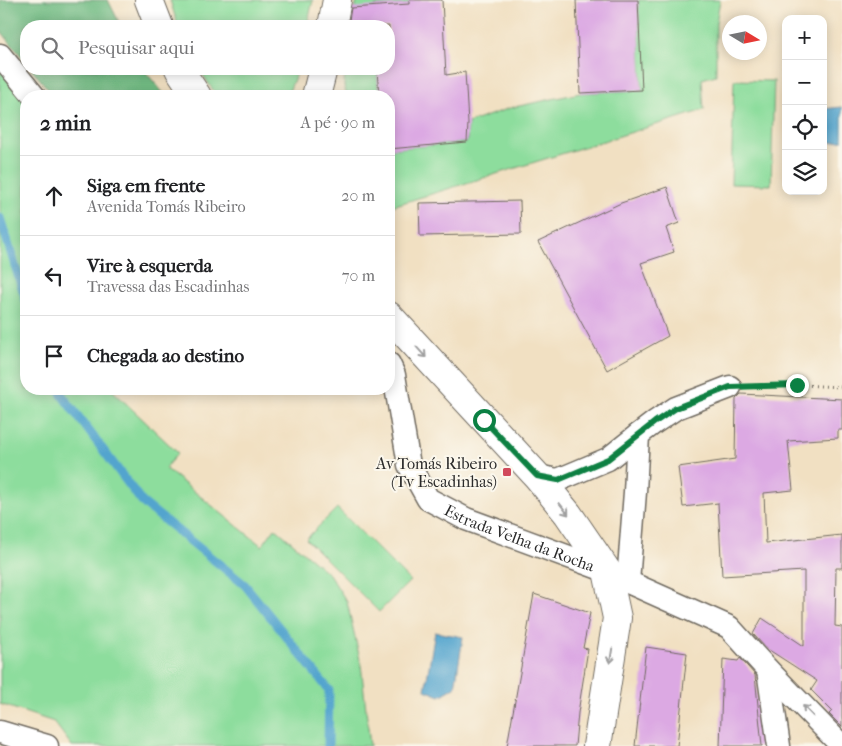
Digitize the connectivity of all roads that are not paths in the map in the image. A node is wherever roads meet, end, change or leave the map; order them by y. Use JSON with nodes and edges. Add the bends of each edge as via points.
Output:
{"nodes":[{"id":1,"x":149,"y":0,"type":"edge"},
{"id":2,"x":337,"y":0,"type":"edge"},
{"id":3,"x":157,"y":20,"type":"edge"},
{"id":4,"x":333,"y":20,"type":"edge"},
{"id":5,"x":0,"y":55,"type":"edge"},
{"id":6,"x":183,"y":75,"type":"edge"},
{"id":7,"x":29,"y":90,"type":"edge"},
{"id":8,"x":193,"y":90,"type":"edge"},
{"id":9,"x":395,"y":322,"type":"edge"},
{"id":10,"x":395,"y":381,"type":"edge"},
{"id":11,"x":730,"y":387,"type":"road end"},
{"id":12,"x":638,"y":435,"type":"junction"},
{"id":13,"x":537,"y":476,"type":"junction"},
{"id":14,"x":617,"y":577,"type":"junction"},
{"id":15,"x":768,"y":670,"type":"junction"},
{"id":16,"x":0,"y":732,"type":"edge"},
{"id":17,"x":47,"y":746,"type":"edge"},
{"id":18,"x":597,"y":746,"type":"edge"},
{"id":19,"x":779,"y":746,"type":"edge"},
{"id":20,"x":842,"y":746,"type":"edge"}],
"edges":[{"from":1,"to":3,"type":"street"},
{"from":2,"to":4,"type":"street"},
{"from":5,"to":7,"type":"street"},
{"from":6,"to":8,"type":"street"},
{"from":9,"to":13,"type":"street","one_way":true},
{"from":10,"to":14,"type":"street","name":"Estrada Velha da Rocha","via":[[409,465],[428,499],[466,519]]},
{"from":11,"to":12,"type":"street","via":[[676,408]]},
{"from":12,"to":13,"type":"street","via":[[608,459],[558,480]]},
{"from":12,"to":14,"type":"street","via":[[636,492]]},
{"from":13,"to":14,"type":"street","one_way":true},
{"from":14,"to":15,"type":"street","name":"Estrada Velha da Rocha","via":[[729,627]]},
{"from":14,"to":18,"type":"street","one_way":true,"via":[[617,618]]},
{"from":15,"to":19,"type":"street"},
{"from":20,"to":15,"type":"street","name":"Estrada Velha da Rocha","one_way":true},
{"from":16,"to":17,"type":"street"}]}
